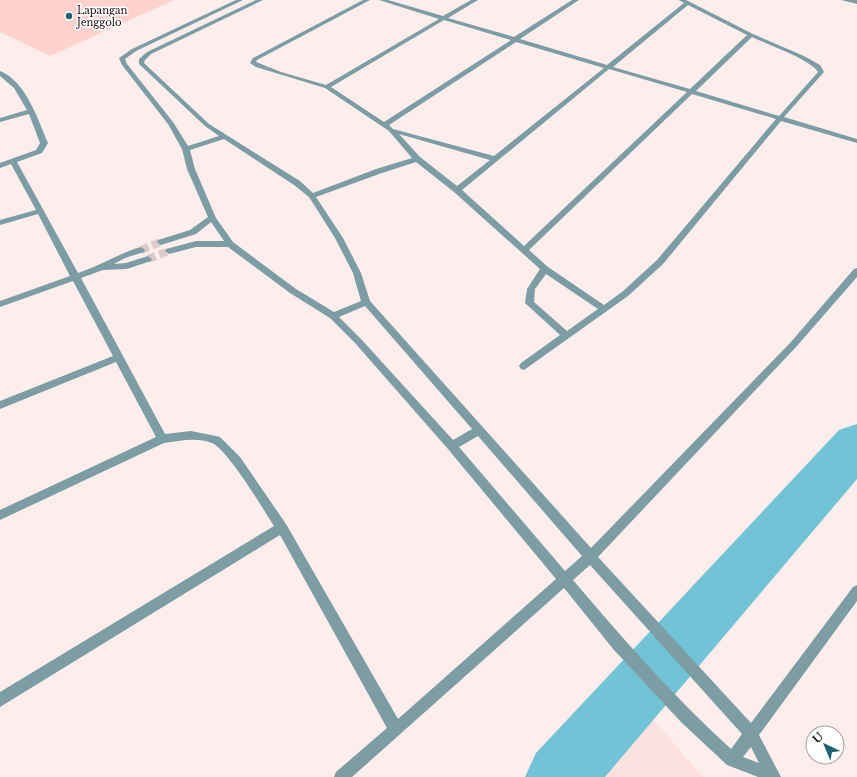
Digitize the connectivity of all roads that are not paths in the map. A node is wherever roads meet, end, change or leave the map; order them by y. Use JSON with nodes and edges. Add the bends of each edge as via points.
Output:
{"nodes":[{"id":1,"x":240,"y":0,"type":"edge"},
{"id":2,"x":260,"y":0,"type":"edge"},
{"id":3,"x":367,"y":0,"type":"edge"},
{"id":4,"x":386,"y":0,"type":"edge"},
{"id":5,"x":475,"y":0,"type":"edge"},
{"id":6,"x":576,"y":0,"type":"edge"},
{"id":7,"x":844,"y":0,"type":"edge"},
{"id":8,"x":684,"y":1,"type":"edge"},
{"id":9,"x":857,"y":2,"type":"edge"},
{"id":10,"x":445,"y":18,"type":"junction"},
{"id":11,"x":170,"y":32,"type":"junction"},
{"id":12,"x":751,"y":34,"type":"junction"},
{"id":13,"x":182,"y":36,"type":"junction"},
{"id":14,"x":516,"y":39,"type":"junction"},
{"id":15,"x":609,"y":67,"type":"junction"},
{"id":16,"x":0,"y":73,"type":"edge"},
{"id":17,"x":8,"y":78,"type":"junction"},
{"id":18,"x":0,"y":80,"type":"edge"},
{"id":19,"x":327,"y":87,"type":"junction"},
{"id":20,"x":691,"y":91,"type":"junction"},
{"id":21,"x":32,"y":111,"type":"junction"},
{"id":22,"x":780,"y":118,"type":"junction"},
{"id":23,"x":0,"y":120,"type":"edge"},
{"id":24,"x":384,"y":125,"type":"junction"},
{"id":25,"x":391,"y":130,"type":"junction"},
{"id":26,"x":223,"y":137,"type":"junction"},
{"id":27,"x":857,"y":141,"type":"edge"},
{"id":28,"x":186,"y":149,"type":"junction"},
{"id":29,"x":417,"y":159,"type":"junction"},
{"id":30,"x":495,"y":159,"type":"junction"},
{"id":31,"x":14,"y":162,"type":"junction"},
{"id":32,"x":0,"y":166,"type":"edge"},
{"id":33,"x":457,"y":190,"type":"junction"},
{"id":34,"x":312,"y":196,"type":"junction"},
{"id":35,"x":40,"y":211,"type":"junction"},
{"id":36,"x":212,"y":218,"type":"junction"},
{"id":37,"x":0,"y":224,"type":"edge"},
{"id":38,"x":161,"y":242,"type":"tunnel mouth"},
{"id":39,"x":230,"y":244,"type":"junction"},
{"id":40,"x":141,"y":250,"type":"tunnel mouth"},
{"id":41,"x":524,"y":250,"type":"junction"},
{"id":42,"x":169,"y":251,"type":"tunnel mouth"},
{"id":43,"x":148,"y":259,"type":"tunnel mouth"},
{"id":44,"x":101,"y":268,"type":"junction"},
{"id":45,"x":545,"y":270,"type":"junction"},
{"id":46,"x":857,"y":271,"type":"edge"},
{"id":47,"x":77,"y":277,"type":"junction"},
{"id":48,"x":366,"y":302,"type":"junction"},
{"id":49,"x":0,"y":304,"type":"edge"},
{"id":50,"x":604,"y":309,"type":"junction"},
{"id":51,"x":333,"y":316,"type":"junction"},
{"id":52,"x":566,"y":335,"type":"junction"},
{"id":53,"x":119,"y":357,"type":"junction"},
{"id":54,"x":524,"y":366,"type":"dead end"},
{"id":55,"x":0,"y":405,"type":"edge"},
{"id":56,"x":478,"y":431,"type":"junction"},
{"id":57,"x":162,"y":439,"type":"junction"},
{"id":58,"x":452,"y":446,"type":"junction"},
{"id":59,"x":0,"y":515,"type":"edge"},
{"id":60,"x":282,"y":528,"type":"junction"},
{"id":61,"x":591,"y":556,"type":"junction"},
{"id":62,"x":564,"y":579,"type":"junction"},
{"id":63,"x":857,"y":591,"type":"edge"},
{"id":64,"x":0,"y":700,"type":"edge"},
{"id":65,"x":396,"y":730,"type":"junction"},
{"id":66,"x":752,"y":734,"type":"junction"},
{"id":67,"x":732,"y":760,"type":"junction"},
{"id":68,"x":773,"y":776,"type":"edge"},
{"id":69,"x":341,"y":777,"type":"edge"}],
"edges":[{"from":1,"to":11,"type":"street"},
{"from":2,"to":13,"type":"street"},
{"from":3,"to":19,"type":"street","via":[[255,58],[253,62],[258,66]]},
{"from":4,"to":10,"type":"street"},
{"from":5,"to":10,"type":"street"},
{"from":6,"to":14,"type":"street"},
{"from":7,"to":9,"type":"street"},
{"from":8,"to":12,"type":"street"},
{"from":8,"to":15,"type":"street"},
{"from":10,"to":14,"type":"street"},
{"from":10,"to":19,"type":"street"},
{"from":11,"to":13,"type":"street"},
{"from":11,"to":28,"type":"street","via":[[122,58],[124,64],[171,123]]},
{"from":12,"to":20,"type":"street"},
{"from":12,"to":22,"type":"street","via":[[802,57],[821,70]]},
{"from":13,"to":26,"type":"street","via":[[149,53],[141,63],[206,125]]},
{"from":14,"to":15,"type":"street"},
{"from":14,"to":24,"type":"street"},
{"from":15,"to":20,"type":"street"},
{"from":15,"to":30,"type":"street"},
{"from":16,"to":17,"type":"street"},
{"from":17,"to":18,"type":"street"},
{"from":17,"to":21,"type":"street","via":[[18,87]]},
{"from":19,"to":24,"type":"street"},
{"from":20,"to":22,"type":"street"},
{"from":20,"to":41,"type":"street"},
{"from":21,"to":23,"type":"street"},
{"from":21,"to":31,"type":"street","via":[[44,143],[43,147]]},
{"from":22,"to":27,"type":"street"},
{"from":22,"to":50,"type":"street","via":[[660,262],[625,294]]},
{"from":24,"to":25,"type":"street"},
{"from":25,"to":29,"type":"street"},
{"from":25,"to":30,"type":"street"},
{"from":26,"to":28,"type":"street"},
{"from":26,"to":34,"type":"street","via":[[297,183]]},
{"from":28,"to":36,"type":"street","via":[[191,169]]},
{"from":29,"to":33,"type":"street"},
{"from":29,"to":34,"type":"street"},
{"from":30,"to":33,"type":"street"},
{"from":31,"to":32,"type":"street"},
{"from":31,"to":35,"type":"street"},
{"from":33,"to":41,"type":"street"},
{"from":34,"to":48,"type":"street","via":[[339,238],[357,273]]},
{"from":35,"to":37,"type":"street"},
{"from":35,"to":47,"type":"street"},
{"from":36,"to":38,"type":"street","via":[[193,232]]},
{"from":36,"to":39,"type":"street"},
{"from":39,"to":42,"type":"street","via":[[196,244]]},
{"from":39,"to":51,"type":"street","via":[[293,291]]},
{"from":40,"to":44,"type":"street","via":[[122,256]]},
{"from":41,"to":45,"type":"street"},
{"from":43,"to":44,"type":"street","via":[[127,266]]},
{"from":44,"to":47,"type":"street"},
{"from":45,"to":50,"type":"street"},
{"from":45,"to":52,"type":"street","via":[[531,289],[529,303]]},
{"from":46,"to":61,"type":"street","via":[[793,345]]},
{"from":47,"to":49,"type":"street"},
{"from":47,"to":53,"type":"street"},
{"from":48,"to":51,"type":"street"},
{"from":48,"to":56,"type":"street"},
{"from":50,"to":52,"type":"street"},
{"from":51,"to":58,"type":"street","via":[[358,340]]},
{"from":52,"to":54,"type":"street"},
{"from":53,"to":55,"type":"street"},
{"from":53,"to":57,"type":"street"},
{"from":56,"to":58,"type":"street"},
{"from":56,"to":61,"type":"street"},
{"from":57,"to":59,"type":"street"},
{"from":57,"to":60,"type":"street","via":[[190,436],[216,440],[236,460]]},
{"from":58,"to":62,"type":"street"},
{"from":60,"to":64,"type":"street"},
{"from":60,"to":65,"type":"street"},
{"from":61,"to":62,"type":"street"},
{"from":61,"to":66,"type":"street"},
{"from":62,"to":65,"type":"street"},
{"from":62,"to":67,"type":"street","via":[[619,645],[686,717]]},
{"from":63,"to":66,"type":"street"},
{"from":65,"to":69,"type":"street"},
{"from":66,"to":67,"type":"street"},
{"from":66,"to":68,"type":"street"},
{"from":67,"to":68,"type":"street"}]}
